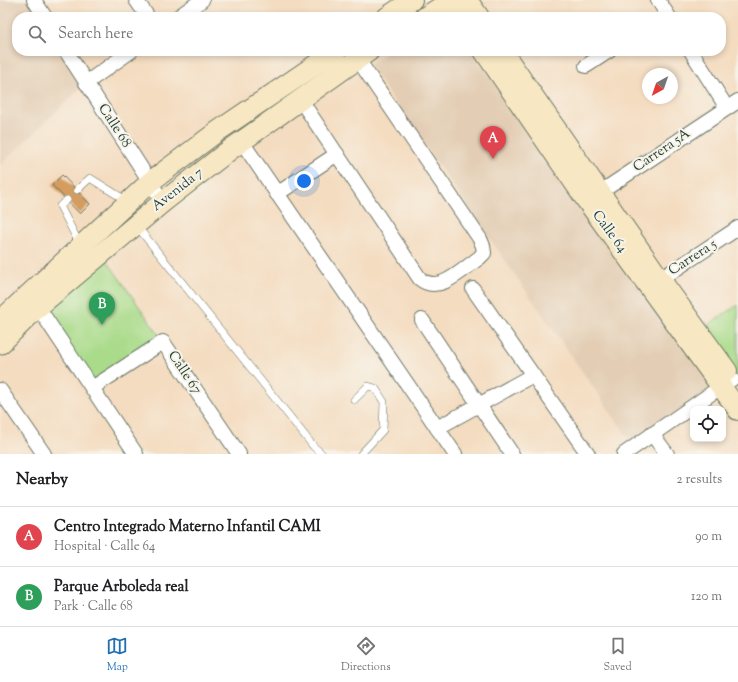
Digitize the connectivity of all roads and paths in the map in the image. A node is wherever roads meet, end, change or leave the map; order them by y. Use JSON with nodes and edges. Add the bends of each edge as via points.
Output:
{"nodes":[{"id":1,"x":34,"y":0,"type":"edge"},
{"id":2,"x":136,"y":0,"type":"edge"},
{"id":3,"x":202,"y":0,"type":"edge"},
{"id":4,"x":412,"y":0,"type":"edge"},
{"id":5,"x":658,"y":0,"type":"edge"},
{"id":6,"x":456,"y":4,"type":"edge"},
{"id":7,"x":42,"y":12,"type":"edge"},
{"id":8,"x":144,"y":12,"type":"edge"},
{"id":9,"x":185,"y":12,"type":"edge"},
{"id":10,"x":394,"y":12,"type":"edge"},
{"id":11,"x":437,"y":12,"type":"edge"},
{"id":12,"x":470,"y":12,"type":"edge"},
{"id":13,"x":664,"y":12,"type":"edge"},
{"id":14,"x":69,"y":56,"type":"edge"},
{"id":15,"x":124,"y":56,"type":"edge"},
{"id":16,"x":329,"y":56,"type":"edge"},
{"id":17,"x":362,"y":56,"type":"edge"},
{"id":18,"x":364,"y":56,"type":"edge"},
{"id":19,"x":488,"y":56,"type":"edge"},
{"id":20,"x":505,"y":56,"type":"edge"},
{"id":21,"x":601,"y":56,"type":"edge"},
{"id":22,"x":695,"y":56,"type":"edge"},
{"id":23,"x":586,"y":66,"type":"dead end"},
{"id":24,"x":86,"y":83,"type":"junction"},
{"id":25,"x":300,"y":99,"type":"junction"},
{"id":26,"x":732,"y":104,"type":"edge"},
{"id":27,"x":242,"y":142,"type":"junction"},
{"id":28,"x":337,"y":154,"type":"junction"},
{"id":29,"x":150,"y":182,"type":"junction"},
{"id":30,"x":77,"y":190,"type":"dead end"},
{"id":31,"x":277,"y":194,"type":"junction"},
{"id":32,"x":594,"y":197,"type":"junction"},
{"id":33,"x":66,"y":200,"type":"dead end"},
{"id":34,"x":129,"y":202,"type":"junction"},
{"id":35,"x":163,"y":202,"type":"junction"},
{"id":36,"x":136,"y":225,"type":"junction"},
{"id":37,"x":738,"y":228,"type":"edge"},
{"id":38,"x":81,"y":247,"type":"junction"},
{"id":39,"x":654,"y":283,"type":"junction"},
{"id":40,"x":473,"y":289,"type":"dead end"},
{"id":41,"x":38,"y":307,"type":"junction"},
{"id":42,"x":422,"y":320,"type":"dead end"},
{"id":43,"x":0,"y":321,"type":"edge"},
{"id":44,"x":0,"y":344,"type":"edge"},
{"id":45,"x":533,"y":375,"type":"junction"},
{"id":46,"x":731,"y":384,"type":"edge"},
{"id":47,"x":92,"y":388,"type":"junction"},
{"id":48,"x":0,"y":390,"type":"edge"},
{"id":49,"x":354,"y":400,"type":"dead end"},
{"id":50,"x":479,"y":405,"type":"junction"},
{"id":51,"x":738,"y":410,"type":"edge"},
{"id":52,"x":437,"y":428,"type":"junction"},
{"id":53,"x":652,"y":434,"type":"junction"},
{"id":54,"x":44,"y":454,"type":"edge"},
{"id":55,"x":136,"y":454,"type":"edge"},
{"id":56,"x":239,"y":454,"type":"edge"},
{"id":57,"x":322,"y":454,"type":"edge"},
{"id":58,"x":361,"y":454,"type":"edge"},
{"id":59,"x":455,"y":454,"type":"edge"},
{"id":60,"x":512,"y":454,"type":"edge"},
{"id":61,"x":588,"y":454,"type":"edge"},
{"id":62,"x":624,"y":454,"type":"edge"},
{"id":63,"x":667,"y":454,"type":"edge"}],
"edges":[{"from":1,"to":7,"type":"street"},
{"from":2,"to":8,"type":"street"},
{"from":3,"to":9,"type":"street"},
{"from":4,"to":10,"type":"main road"},
{"from":5,"to":13,"type":"street"},
{"from":6,"to":11,"type":"main road"},
{"from":6,"to":12,"type":"main road"},
{"from":14,"to":24,"type":"street","name":"Calle 68"},
{"from":15,"to":24,"type":"street"},
{"from":16,"to":29,"type":"main road","name":"Avenida 7","via":[[218,131]]},
{"from":17,"to":25,"type":"main road","name":"Avenida 7"},
{"from":18,"to":28,"type":"street","via":[[480,239],[484,253],[444,283],[426,284],[420,279]]},
{"from":19,"to":32,"type":"main road","name":"Calle 64"},
{"from":20,"to":32,"type":"main road","name":"Calle 64"},
{"from":21,"to":23,"type":"street"},
{"from":22,"to":26,"type":"street"},
{"from":24,"to":29,"type":"street","name":"Calle 68"},
{"from":25,"to":27,"type":"main road","name":"Avenida 7"},
{"from":25,"to":28,"type":"street"},
{"from":26,"to":32,"type":"street","name":"Carrera 5A"},
{"from":27,"to":31,"type":"street"},
{"from":27,"to":35,"type":"main road","name":"Avenida 7"},
{"from":28,"to":31,"type":"street"},
{"from":29,"to":34,"type":"main road","name":"Avenida 7"},
{"from":29,"to":35,"type":"street","name":"Calle 68"},
{"from":30,"to":34,"type":"lane","via":[[90,178]]},
{"from":31,"to":52,"type":"street"},
{"from":32,"to":39,"type":"main road","name":"Calle 64"},
{"from":33,"to":38,"type":"lane","via":[[60,206]]},
{"from":34,"to":38,"type":"main road","name":"Avenida 7"},
{"from":35,"to":36,"type":"main road","name":"Avenida 7"},
{"from":36,"to":41,"type":"main road","name":"Avenida 7"},
{"from":36,"to":57,"type":"lane"},
{"from":37,"to":39,"type":"street","name":"Carrera 5"},
{"from":38,"to":43,"type":"main road","name":"Avenida 7"},
{"from":39,"to":46,"type":"main road","name":"Calle 64"},
{"from":40,"to":45,"type":"street"},
{"from":41,"to":44,"type":"main road","name":"Avenida 7"},
{"from":41,"to":47,"type":"street"},
{"from":42,"to":50,"type":"street"},
{"from":45,"to":50,"type":"street"},
{"from":45,"to":61,"type":"street"},
{"from":46,"to":51,"type":"main road","name":"Calle 64"},
{"from":46,"to":53,"type":"street"},
{"from":47,"to":55,"type":"street"},
{"from":47,"to":56,"type":"street","name":"Calle 67","via":[[163,342]]},
{"from":48,"to":54,"type":"street"},
{"from":49,"to":58,"type":"lane","via":[[368,386],[376,388],[384,402],[383,430]]},
{"from":50,"to":52,"type":"street"},
{"from":50,"to":60,"type":"street"},
{"from":52,"to":59,"type":"street"},
{"from":53,"to":62,"type":"street"},
{"from":53,"to":63,"type":"street"}]}
